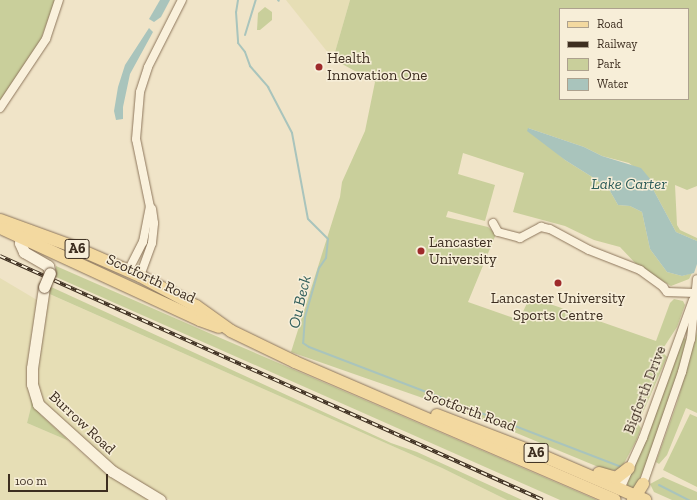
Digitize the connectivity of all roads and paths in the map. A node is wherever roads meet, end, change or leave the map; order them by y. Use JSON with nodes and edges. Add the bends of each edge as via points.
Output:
{"nodes":[{"id":1,"x":59,"y":0,"type":"edge"},
{"id":2,"x":182,"y":0,"type":"edge"},
{"id":3,"x":0,"y":108,"type":"edge"},
{"id":4,"x":150,"y":207,"type":"junction"},
{"id":5,"x":0,"y":220,"type":"edge"},
{"id":6,"x":493,"y":223,"type":"dead end"},
{"id":7,"x":0,"y":228,"type":"edge"},
{"id":8,"x":23,"y":234,"type":"junction"},
{"id":9,"x":128,"y":271,"type":"junction"},
{"id":10,"x":697,"y":279,"type":"edge"},
{"id":11,"x":134,"y":281,"type":"junction"},
{"id":12,"x":694,"y":297,"type":"junction"},
{"id":13,"x":231,"y":331,"type":"junction"},
{"id":14,"x":371,"y":395,"type":"junction"},
{"id":15,"x":424,"y":410,"type":"junction"},
{"id":16,"x":629,"y":468,"type":"junction"},
{"id":17,"x":643,"y":484,"type":"joint"},
{"id":18,"x":619,"y":496,"type":"edge"},
{"id":19,"x":640,"y":499,"type":"edge"},
{"id":20,"x":160,"y":500,"type":"edge"}],
"edges":[{"from":1,"to":3,"type":"street","via":[[46,39]]},
{"from":2,"to":4,"type":"street","via":[[148,67],[138,105],[136,138]]},
{"from":4,"to":9,"type":"street","via":[[143,242]]},
{"from":4,"to":11,"type":"street","via":[[154,211],[153,233]]},
{"from":5,"to":8,"type":"main road","name":"Scotforth Road","number":"A6"},
{"from":6,"to":12,"type":"street","via":[[498,232],[520,238],[541,227],[550,229],[589,250],[640,270],[667,292]]},
{"from":7,"to":8,"type":"main road","name":"Scotforth Road","number":"A6"},
{"from":8,"to":9,"type":"main road","name":"Scotforth Road","number":"A6","via":[[69,245]]},
{"from":8,"to":11,"type":"main road","name":"Scotforth Road","number":"A6"},
{"from":8,"to":20,"type":"street","name":"Burrow Road","bridge":true,"via":[[20,245],[24,252],[48,266],[50,273],[44,287],[32,362],[32,384],[38,404],[102,464]]},
{"from":9,"to":11,"type":"main road","name":"Scotforth Road","number":"A6"},
{"from":10,"to":12,"type":"street","name":"Bigforth Drive"},
{"from":11,"to":13,"type":"main road","name":"Scotforth Road","number":"A6","via":[[200,320]]},
{"from":11,"to":13,"type":"main road","name":"Scotforth Road","number":"A6","via":[[196,306]]},
{"from":12,"to":16,"type":"street","name":"Bigforth Drive","via":[[662,388]]},
{"from":12,"to":17,"type":"street","name":"Bigforth Drive","via":[[691,339]]},
{"from":13,"to":14,"type":"main road","name":"Scotforth Road","number":"A6","via":[[289,360]]},
{"from":14,"to":15,"type":"main road","name":"Scotforth Road","number":"A6"},
{"from":14,"to":18,"type":"main road","name":"Scotforth Road","number":"A6"},
{"from":15,"to":16,"type":"main road","via":[[454,416],[510,436],[612,478],[620,477]]},
{"from":15,"to":18,"type":"main road","name":"Scotforth Road","number":"A6"},
{"from":16,"to":18,"type":"street","name":"Bigforth Drive"},
{"from":17,"to":19,"type":"main road"},
{"from":18,"to":19,"type":"main road","name":"Scotforth Road","number":"A6"}]}
